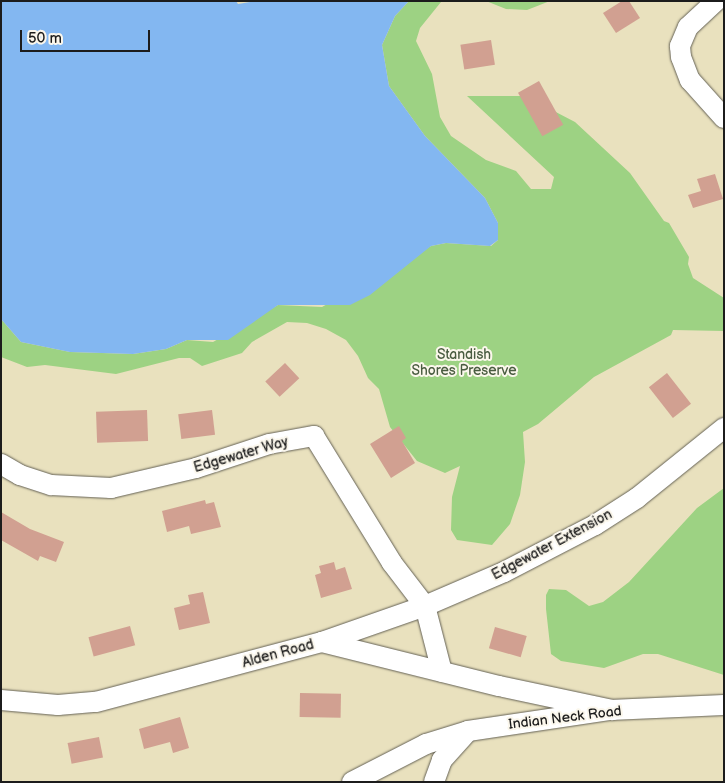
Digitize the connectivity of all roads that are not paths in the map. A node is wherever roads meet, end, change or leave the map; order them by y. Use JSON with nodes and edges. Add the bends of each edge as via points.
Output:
{"nodes":[{"id":1,"x":716,"y":1,"type":"edge"},
{"id":2,"x":724,"y":118,"type":"edge"},
{"id":3,"x":724,"y":428,"type":"edge"},
{"id":4,"x":1,"y":464,"type":"edge"},
{"id":5,"x":425,"y":606,"type":"junction"},
{"id":6,"x":322,"y":642,"type":"junction"},
{"id":7,"x":442,"y":672,"type":"junction"},
{"id":8,"x":1,"y":700,"type":"edge"},
{"id":9,"x":724,"y":705,"type":"edge"},
{"id":10,"x":612,"y":710,"type":"junction"},
{"id":11,"x":468,"y":731,"type":"junction"},
{"id":12,"x":352,"y":782,"type":"edge"},
{"id":13,"x":434,"y":782,"type":"edge"}],
"edges":[{"from":1,"to":2,"type":"street","via":[[694,19],[680,46],[685,69],[702,98]]},
{"from":3,"to":5,"type":"street","name":"Edgewater Extension","via":[[637,498],[595,525],[504,572]]},
{"from":4,"to":5,"type":"street","name":"Edgewater Way","via":[[20,475],[51,485],[111,488],[196,468],[269,444],[314,436],[392,563]]},
{"from":5,"to":6,"type":"street","name":"Edgewater Extension"},
{"from":5,"to":7,"type":"street"},
{"from":6,"to":7,"type":"street","name":"Alden Road"},
{"from":6,"to":8,"type":"street","name":"Alden Road","via":[[94,702],[58,705]]},
{"from":7,"to":10,"type":"street","name":"Alden Road"},
{"from":9,"to":10,"type":"street","name":"Indian Neck Road"},
{"from":10,"to":11,"type":"street","name":"Indian Neck Road"},
{"from":11,"to":12,"type":"street","name":"Indian Neck Road","via":[[426,744]]},
{"from":11,"to":13,"type":"street","via":[[442,760]]}]}
